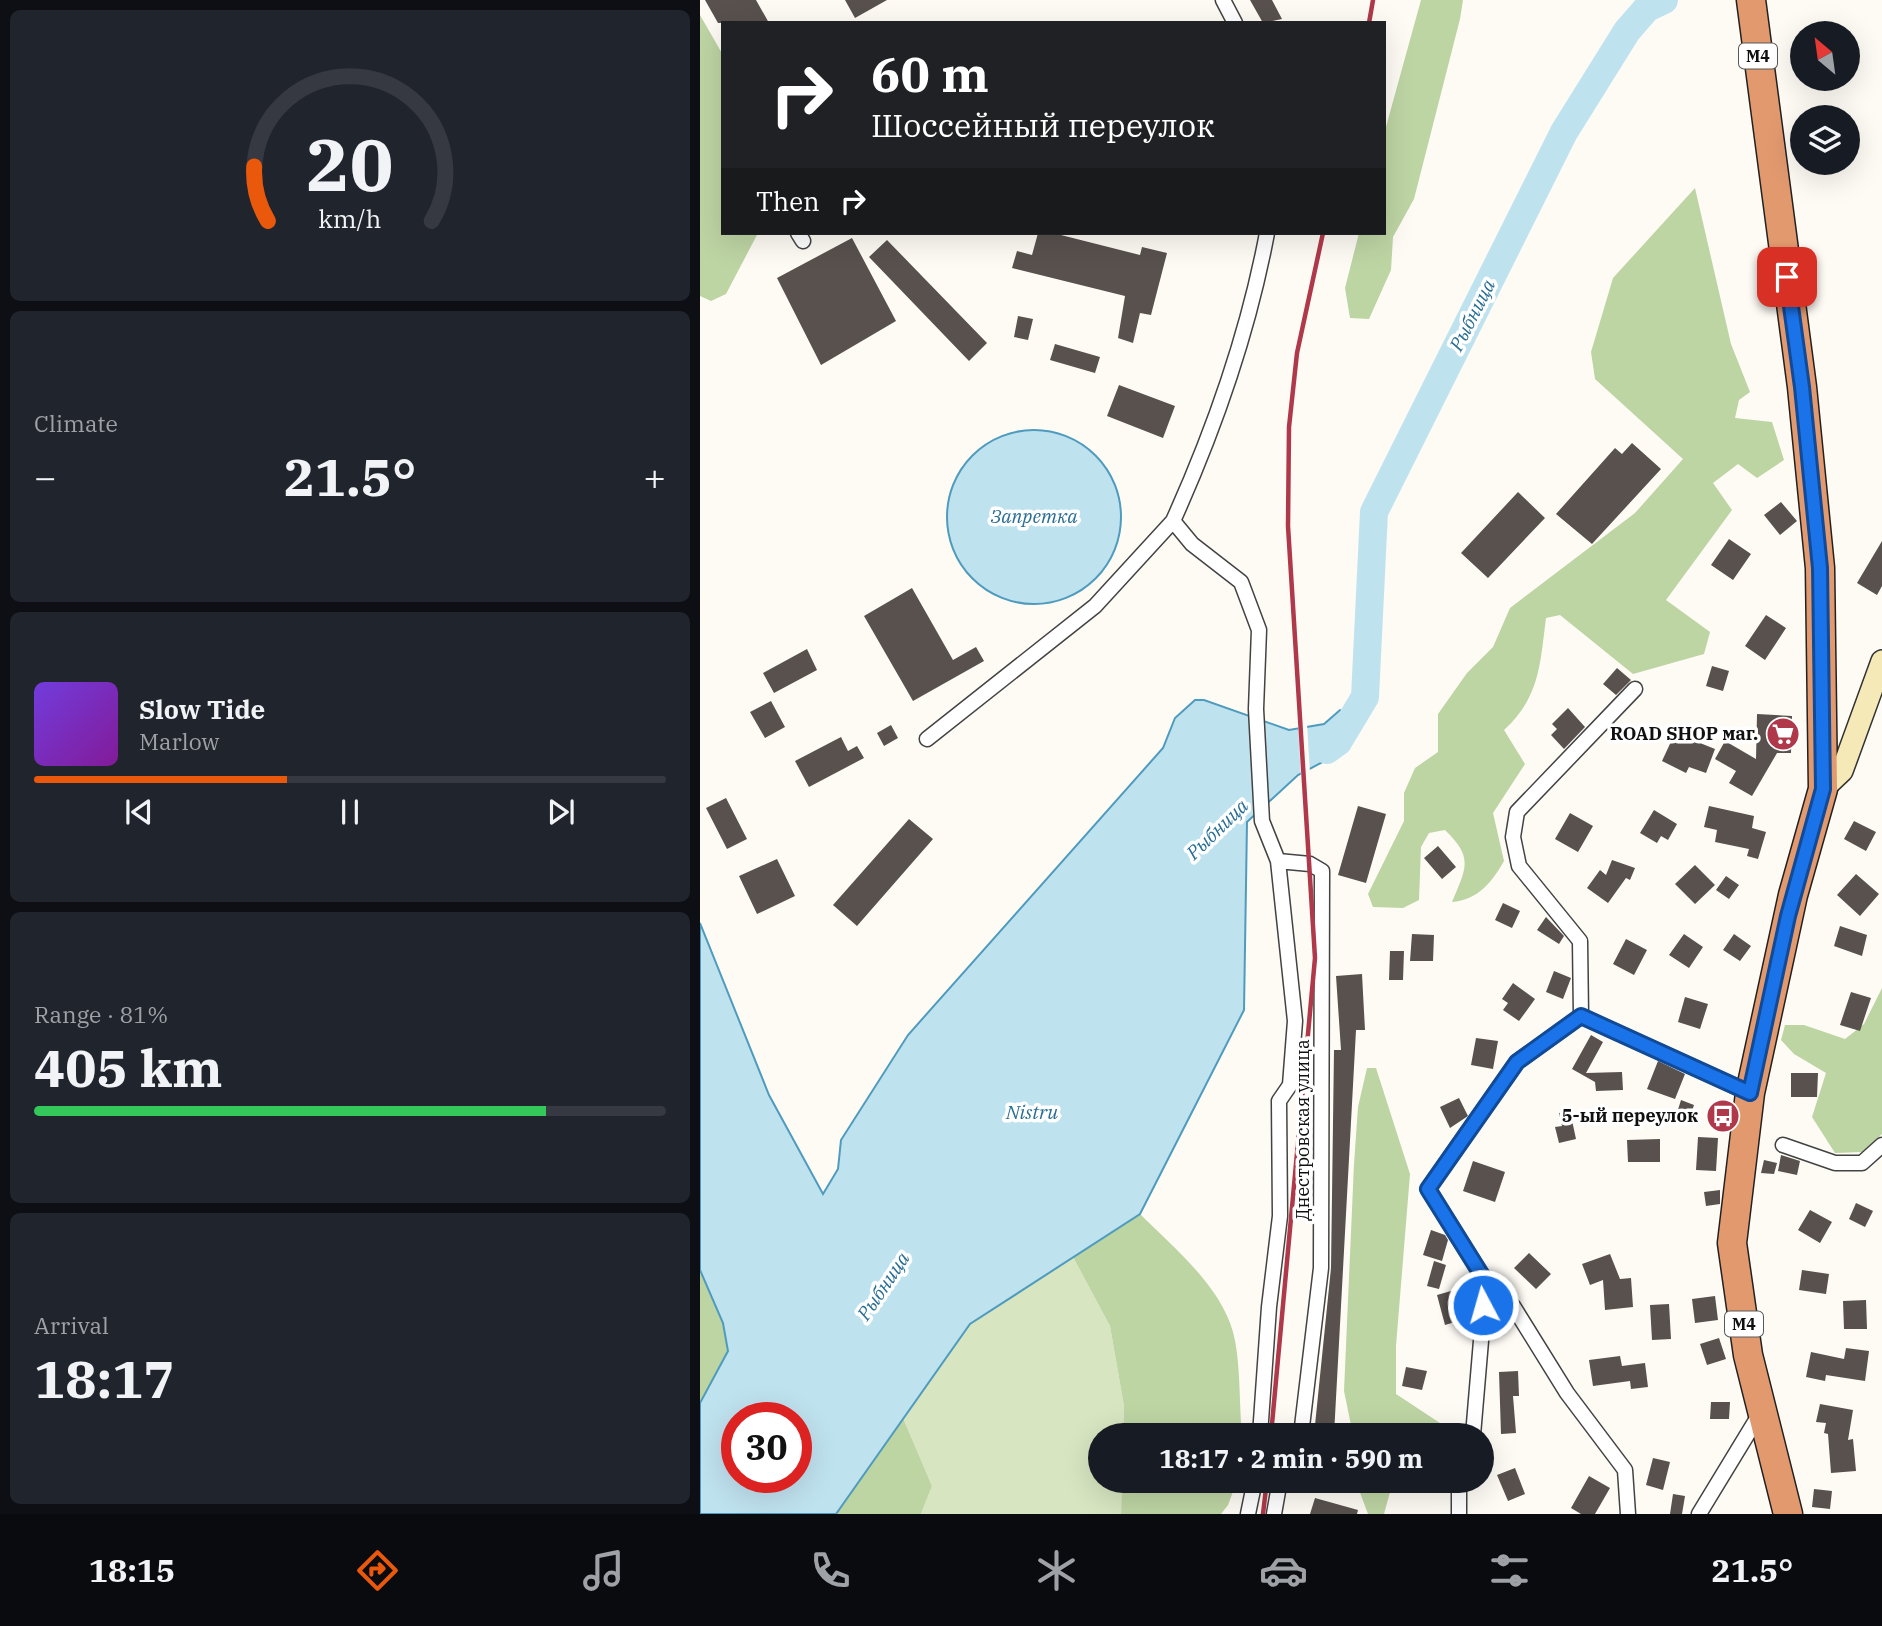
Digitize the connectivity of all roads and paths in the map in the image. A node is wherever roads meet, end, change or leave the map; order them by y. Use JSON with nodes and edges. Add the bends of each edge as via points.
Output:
{"nodes":[{"id":1,"x":1223,"y":0,"type":"edge"},
{"id":2,"x":1751,"y":0,"type":"edge"},
{"id":3,"x":1234,"y":21,"type":"edge"},
{"id":4,"x":1267,"y":235,"type":"edge"},
{"id":5,"x":1173,"y":521,"type":"junction"},
{"id":6,"x":1882,"y":661,"type":"edge"},
{"id":7,"x":1635,"y":689,"type":"dead end"},
{"id":8,"x":927,"y":739,"type":"dead end"},
{"id":9,"x":1823,"y":789,"type":"junction"},
{"id":10,"x":1278,"y":861,"type":"junction"},
{"id":11,"x":1581,"y":1016,"type":"junction"},
{"id":12,"x":1750,"y":1093,"type":"junction"},
{"id":13,"x":1783,"y":1144,"type":"dead end"},
{"id":14,"x":1882,"y":1145,"type":"edge"},
{"id":15,"x":1486,"y":1282,"type":"junction"},
{"id":16,"x":1761,"y":1412,"type":"junction"},
{"id":17,"x":1261,"y":1423,"type":"edge"},
{"id":18,"x":1302,"y":1423,"type":"edge"},
{"id":19,"x":1474,"y":1423,"type":"edge"},
{"id":20,"x":1252,"y":1493,"type":"edge"},
{"id":21,"x":1278,"y":1493,"type":"edge"},
{"id":22,"x":1459,"y":1493,"type":"edge"},
{"id":23,"x":1248,"y":1514,"type":"edge"},
{"id":24,"x":1274,"y":1514,"type":"edge"},
{"id":25,"x":1459,"y":1514,"type":"edge"},
{"id":26,"x":1628,"y":1514,"type":"edge"},
{"id":27,"x":1699,"y":1514,"type":"edge"},
{"id":28,"x":1788,"y":1514,"type":"edge"}],
"edges":[{"from":1,"to":3,"type":"street"},
{"from":2,"to":9,"type":"highway","number":"M4","via":[[1802,387],[1820,568]]},
{"from":4,"to":5,"type":"street","via":[[1255,298],[1211,438]]},
{"from":5,"to":8,"type":"street","via":[[1095,606]]},
{"from":5,"to":10,"type":"street","name":"Днестровская улица","via":[[1192,544],[1241,582],[1259,630],[1256,709],[1262,821]]},
{"from":6,"to":9,"type":"street","via":[[1842,771]]},
{"from":7,"to":11,"type":"street","via":[[1517,813],[1513,838],[1519,866],[1580,941]]},
{"from":9,"to":12,"type":"highway","number":"M4","via":[[1788,916]]},
{"from":10,"to":17,"type":"street","name":"Днестровская улица","via":[[1295,1021],[1290,1085],[1279,1101],[1280,1216]]},
{"from":10,"to":18,"type":"street","name":"Днестровская улица","via":[[1310,864],[1322,871],[1321,1268]]},
{"from":11,"to":12,"type":"street"},
{"from":11,"to":15,"type":"street","via":[[1517,1062],[1428,1189]]},
{"from":12,"to":16,"type":"highway","number":"M4","via":[[1732,1243]]},
{"from":13,"to":14,"type":"street","via":[[1835,1163],[1861,1163]]},
{"from":15,"to":19,"type":"street"},
{"from":15,"to":26,"type":"street","via":[[1513,1306],[1567,1393],[1625,1470]]},
{"from":16,"to":27,"type":"street"},
{"from":16,"to":28,"type":"highway","number":"M4"},
{"from":20,"to":23,"type":"street"},
{"from":21,"to":24,"type":"street"},
{"from":22,"to":25,"type":"street"}]}
